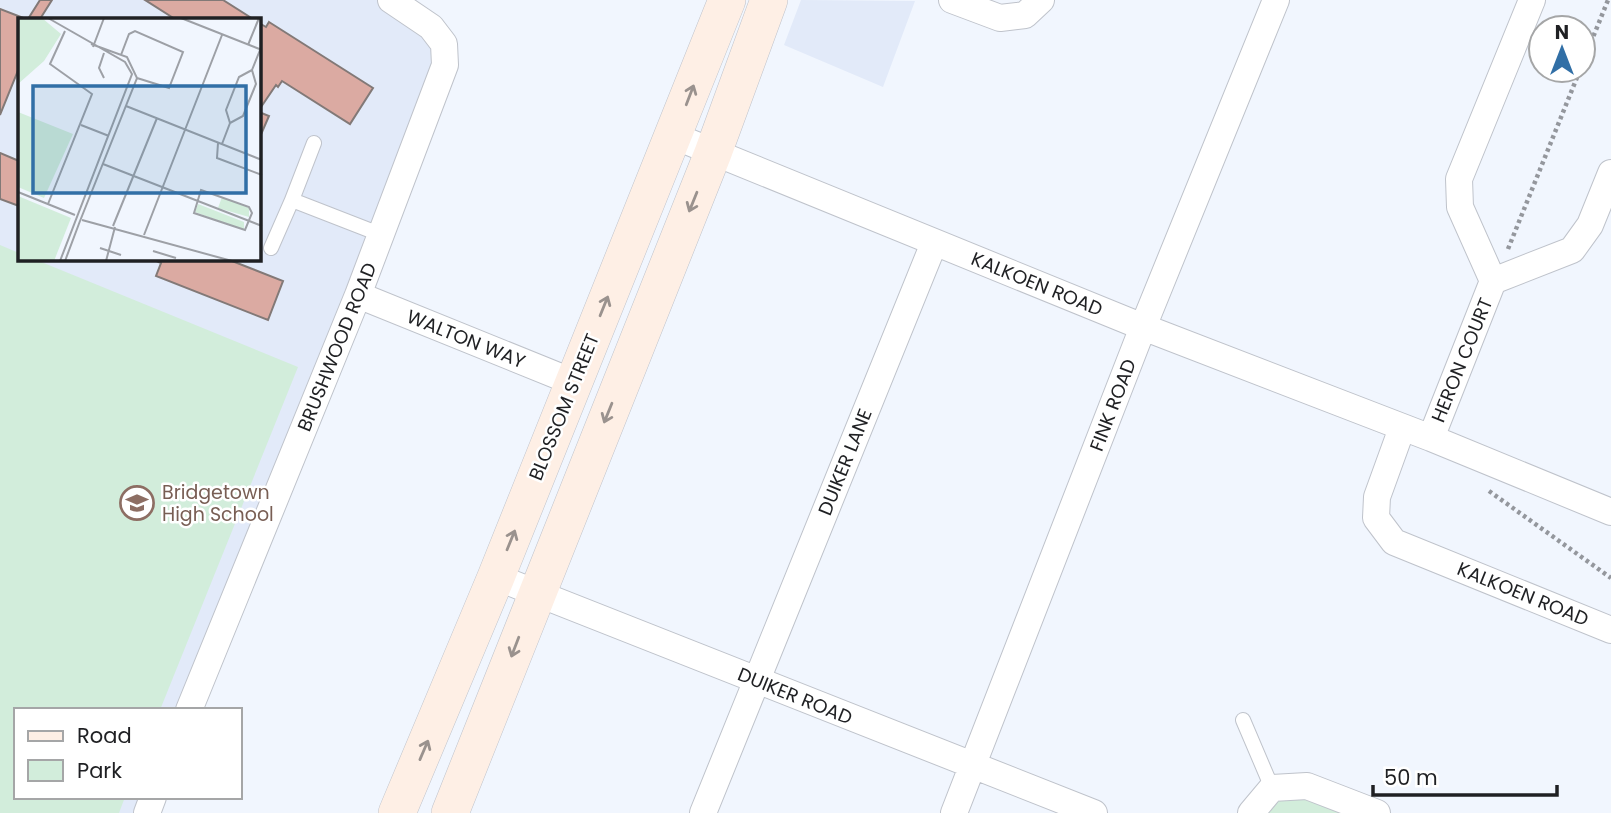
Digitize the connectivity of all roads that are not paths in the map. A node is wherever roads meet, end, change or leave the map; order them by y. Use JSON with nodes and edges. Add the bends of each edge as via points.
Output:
{"nodes":[{"id":1,"x":391,"y":0,"type":"edge"},
{"id":2,"x":952,"y":0,"type":"edge"},
{"id":3,"x":1041,"y":0,"type":"edge"},
{"id":4,"x":1276,"y":0,"type":"edge"},
{"id":5,"x":1532,"y":0,"type":"edge"},
{"id":6,"x":725,"y":6,"type":"edge"},
{"id":7,"x":765,"y":12,"type":"edge"},
{"id":8,"x":674,"y":136,"type":"junction"},
{"id":9,"x":314,"y":142,"type":"dead end"},
{"id":10,"x":713,"y":153,"type":"junction"},
{"id":11,"x":1611,"y":173,"type":"edge"},
{"id":12,"x":292,"y":200,"type":"junction"},
{"id":13,"x":382,"y":235,"type":"junction"},
{"id":14,"x":934,"y":243,"type":"junction"},
{"id":15,"x":271,"y":248,"type":"dead end"},
{"id":16,"x":1493,"y":281,"type":"junction"},
{"id":17,"x":358,"y":295,"type":"junction"},
{"id":18,"x":1143,"y":327,"type":"junction"},
{"id":19,"x":573,"y":382,"type":"junction"},
{"id":20,"x":1402,"y":428,"type":"junction"},
{"id":21,"x":1431,"y":438,"type":"junction"},
{"id":22,"x":1611,"y":512,"type":"edge"},
{"id":23,"x":496,"y":577,"type":"junction"},
{"id":24,"x":536,"y":592,"type":"junction"},
{"id":25,"x":1611,"y":630,"type":"edge"},
{"id":26,"x":755,"y":681,"type":"junction"},
{"id":27,"x":190,"y":708,"type":"edge"},
{"id":28,"x":1243,"y":720,"type":"dead end"},
{"id":29,"x":972,"y":766,"type":"junction"},
{"id":30,"x":1272,"y":788,"type":"junction"},
{"id":31,"x":397,"y":813,"type":"edge"},
{"id":32,"x":450,"y":813,"type":"edge"},
{"id":33,"x":703,"y":813,"type":"edge"},
{"id":34,"x":954,"y":813,"type":"edge"},
{"id":35,"x":1094,"y":813,"type":"edge"},
{"id":36,"x":1251,"y":813,"type":"edge"},
{"id":37,"x":1377,"y":813,"type":"edge"}],
"edges":[{"from":1,"to":13,"type":"street","name":"BRUSHWOOD ROAD","via":[[430,27],[444,44],[445,65]]},
{"from":2,"to":3,"type":"street","via":[[1000,18],[1025,15]]},
{"from":4,"to":18,"type":"street","name":"FINK ROAD"},
{"from":5,"to":16,"type":"street","name":"HERON COURT","via":[[1459,179],[1460,207]]},
{"from":6,"to":7,"type":"street"},
{"from":8,"to":6,"type":"street","name":"BLOSSOM STREET","one_way":true},
{"from":7,"to":10,"type":"street"},
{"from":8,"to":10,"type":"street","name":"KALKOEN ROAD"},
{"from":19,"to":8,"type":"street","name":"BLOSSOM STREET","one_way":true},
{"from":9,"to":12,"type":"lane"},
{"from":10,"to":14,"type":"street","name":"KALKOEN ROAD"},
{"from":10,"to":24,"type":"street","one_way":true},
{"from":11,"to":16,"type":"street","name":"HERON COURT","via":[[1590,225],[1572,250]]},
{"from":12,"to":13,"type":"lane"},
{"from":12,"to":15,"type":"lane"},
{"from":13,"to":17,"type":"street","name":"BRUSHWOOD ROAD"},
{"from":14,"to":18,"type":"street","name":"KALKOEN ROAD"},
{"from":14,"to":26,"type":"street","name":"DUIKER LANE"},
{"from":16,"to":21,"type":"street","name":"HERON COURT"},
{"from":17,"to":19,"type":"street","name":"WALTON WAY"},
{"from":17,"to":27,"type":"street","name":"BRUSHWOOD ROAD"},
{"from":18,"to":20,"type":"street","name":"KALKOEN ROAD"},
{"from":18,"to":29,"type":"street","name":"FINK ROAD"},
{"from":23,"to":19,"type":"street","name":"BLOSSOM STREET","one_way":true},
{"from":20,"to":21,"type":"street","name":"KALKOEN ROAD"},
{"from":20,"to":25,"type":"street","name":"KALKOEN ROAD","via":[[1377,497],[1376,518],[1394,542]]},
{"from":21,"to":22,"type":"street","name":"KALKOEN ROAD"},
{"from":23,"to":24,"type":"street","name":"DUIKER ROAD"},
{"from":31,"to":23,"type":"street","name":"BLOSSOM STREET","one_way":true},
{"from":24,"to":26,"type":"street","name":"DUIKER ROAD"},
{"from":24,"to":32,"type":"street","one_way":true},
{"from":26,"to":29,"type":"street","name":"DUIKER ROAD"},
{"from":26,"to":33,"type":"street","name":"DUIKER LANE"},
{"from":28,"to":30,"type":"lane"},
{"from":29,"to":34,"type":"street","name":"FINK ROAD"},
{"from":29,"to":35,"type":"street","name":"DUIKER ROAD"},
{"from":30,"to":36,"type":"street"},
{"from":30,"to":37,"type":"street","via":[[1307,786]]}]}
